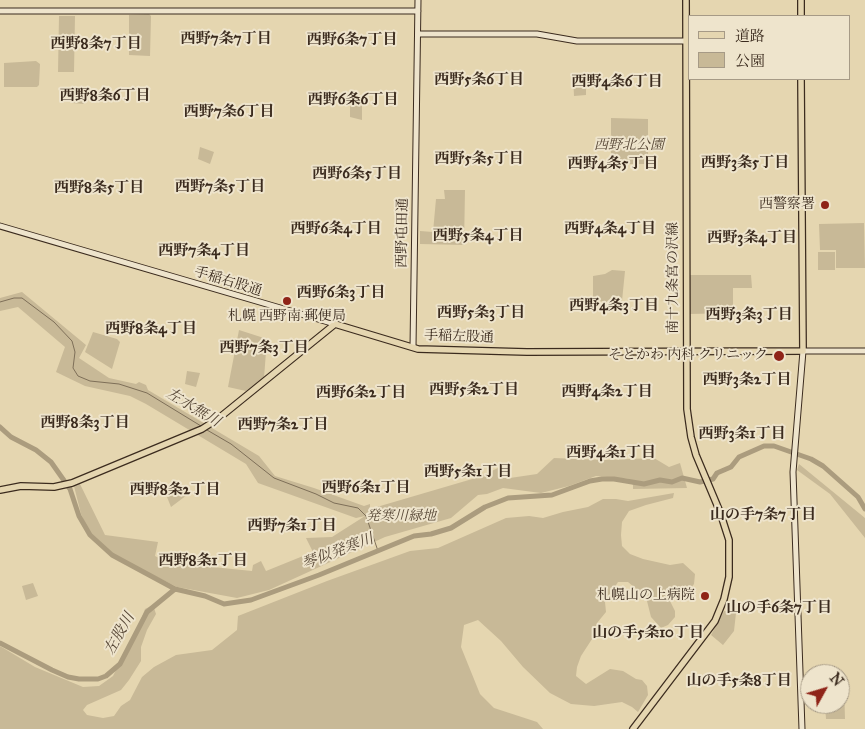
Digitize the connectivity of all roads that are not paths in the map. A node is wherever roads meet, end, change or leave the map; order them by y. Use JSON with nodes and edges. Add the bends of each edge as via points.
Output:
{"nodes":[{"id":1,"x":418,"y":0,"type":"edge"},
{"id":2,"x":686,"y":0,"type":"edge"},
{"id":3,"x":801,"y":0,"type":"edge"},
{"id":4,"x":0,"y":11,"type":"edge"},
{"id":5,"x":418,"y":11,"type":"junction"},
{"id":6,"x":801,"y":15,"type":"edge"},
{"id":7,"x":418,"y":34,"type":"junction"},
{"id":8,"x":686,"y":41,"type":"junction"},
{"id":9,"x":801,"y":80,"type":"edge"},
{"id":10,"x":0,"y":226,"type":"edge"},
{"id":11,"x":335,"y":324,"type":"junction"},
{"id":12,"x":413,"y":347,"type":"junction"},
{"id":13,"x":865,"y":350,"type":"edge"},
{"id":14,"x":687,"y":351,"type":"junction"},
{"id":15,"x":802,"y":351,"type":"junction"},
{"id":16,"x":0,"y":490,"type":"edge"},
{"id":17,"x":633,"y":729,"type":"edge"},
{"id":18,"x":802,"y":729,"type":"edge"}],
"edges":[{"from":1,"to":5,"type":"street","name":"西野屯田通"},
{"from":2,"to":8,"type":"main road","name":"南十九条宮の沢線"},
{"from":3,"to":6,"type":"main road"},
{"from":4,"to":5,"type":"street"},
{"from":5,"to":7,"type":"street","name":"西野屯田通"},
{"from":7,"to":8,"type":"street","via":[[537,34],[576,41]]},
{"from":7,"to":12,"type":"street","name":"西野屯田通"},
{"from":8,"to":14,"type":"main road","name":"南十九条宮の沢線"},
{"from":9,"to":15,"type":"main road"},
{"from":10,"to":11,"type":"street","name":"手稲右股通"},
{"from":11,"to":12,"type":"main road","name":"手稲左股通"},
{"from":11,"to":16,"type":"main road","via":[[204,428],[72,483]]},
{"from":12,"to":14,"type":"main road","name":"手稲左股通","via":[[527,352]]},
{"from":13,"to":15,"type":"street","name":"手稲左股通"},
{"from":14,"to":15,"type":"main road","name":"手稲左股通"},
{"from":14,"to":17,"type":"main road","name":"南十九条宮の沢線","via":[[687,409],[691,437],[729,540],[729,577],[715,621]]},
{"from":15,"to":18,"type":"street","via":[[793,472]]}]}
